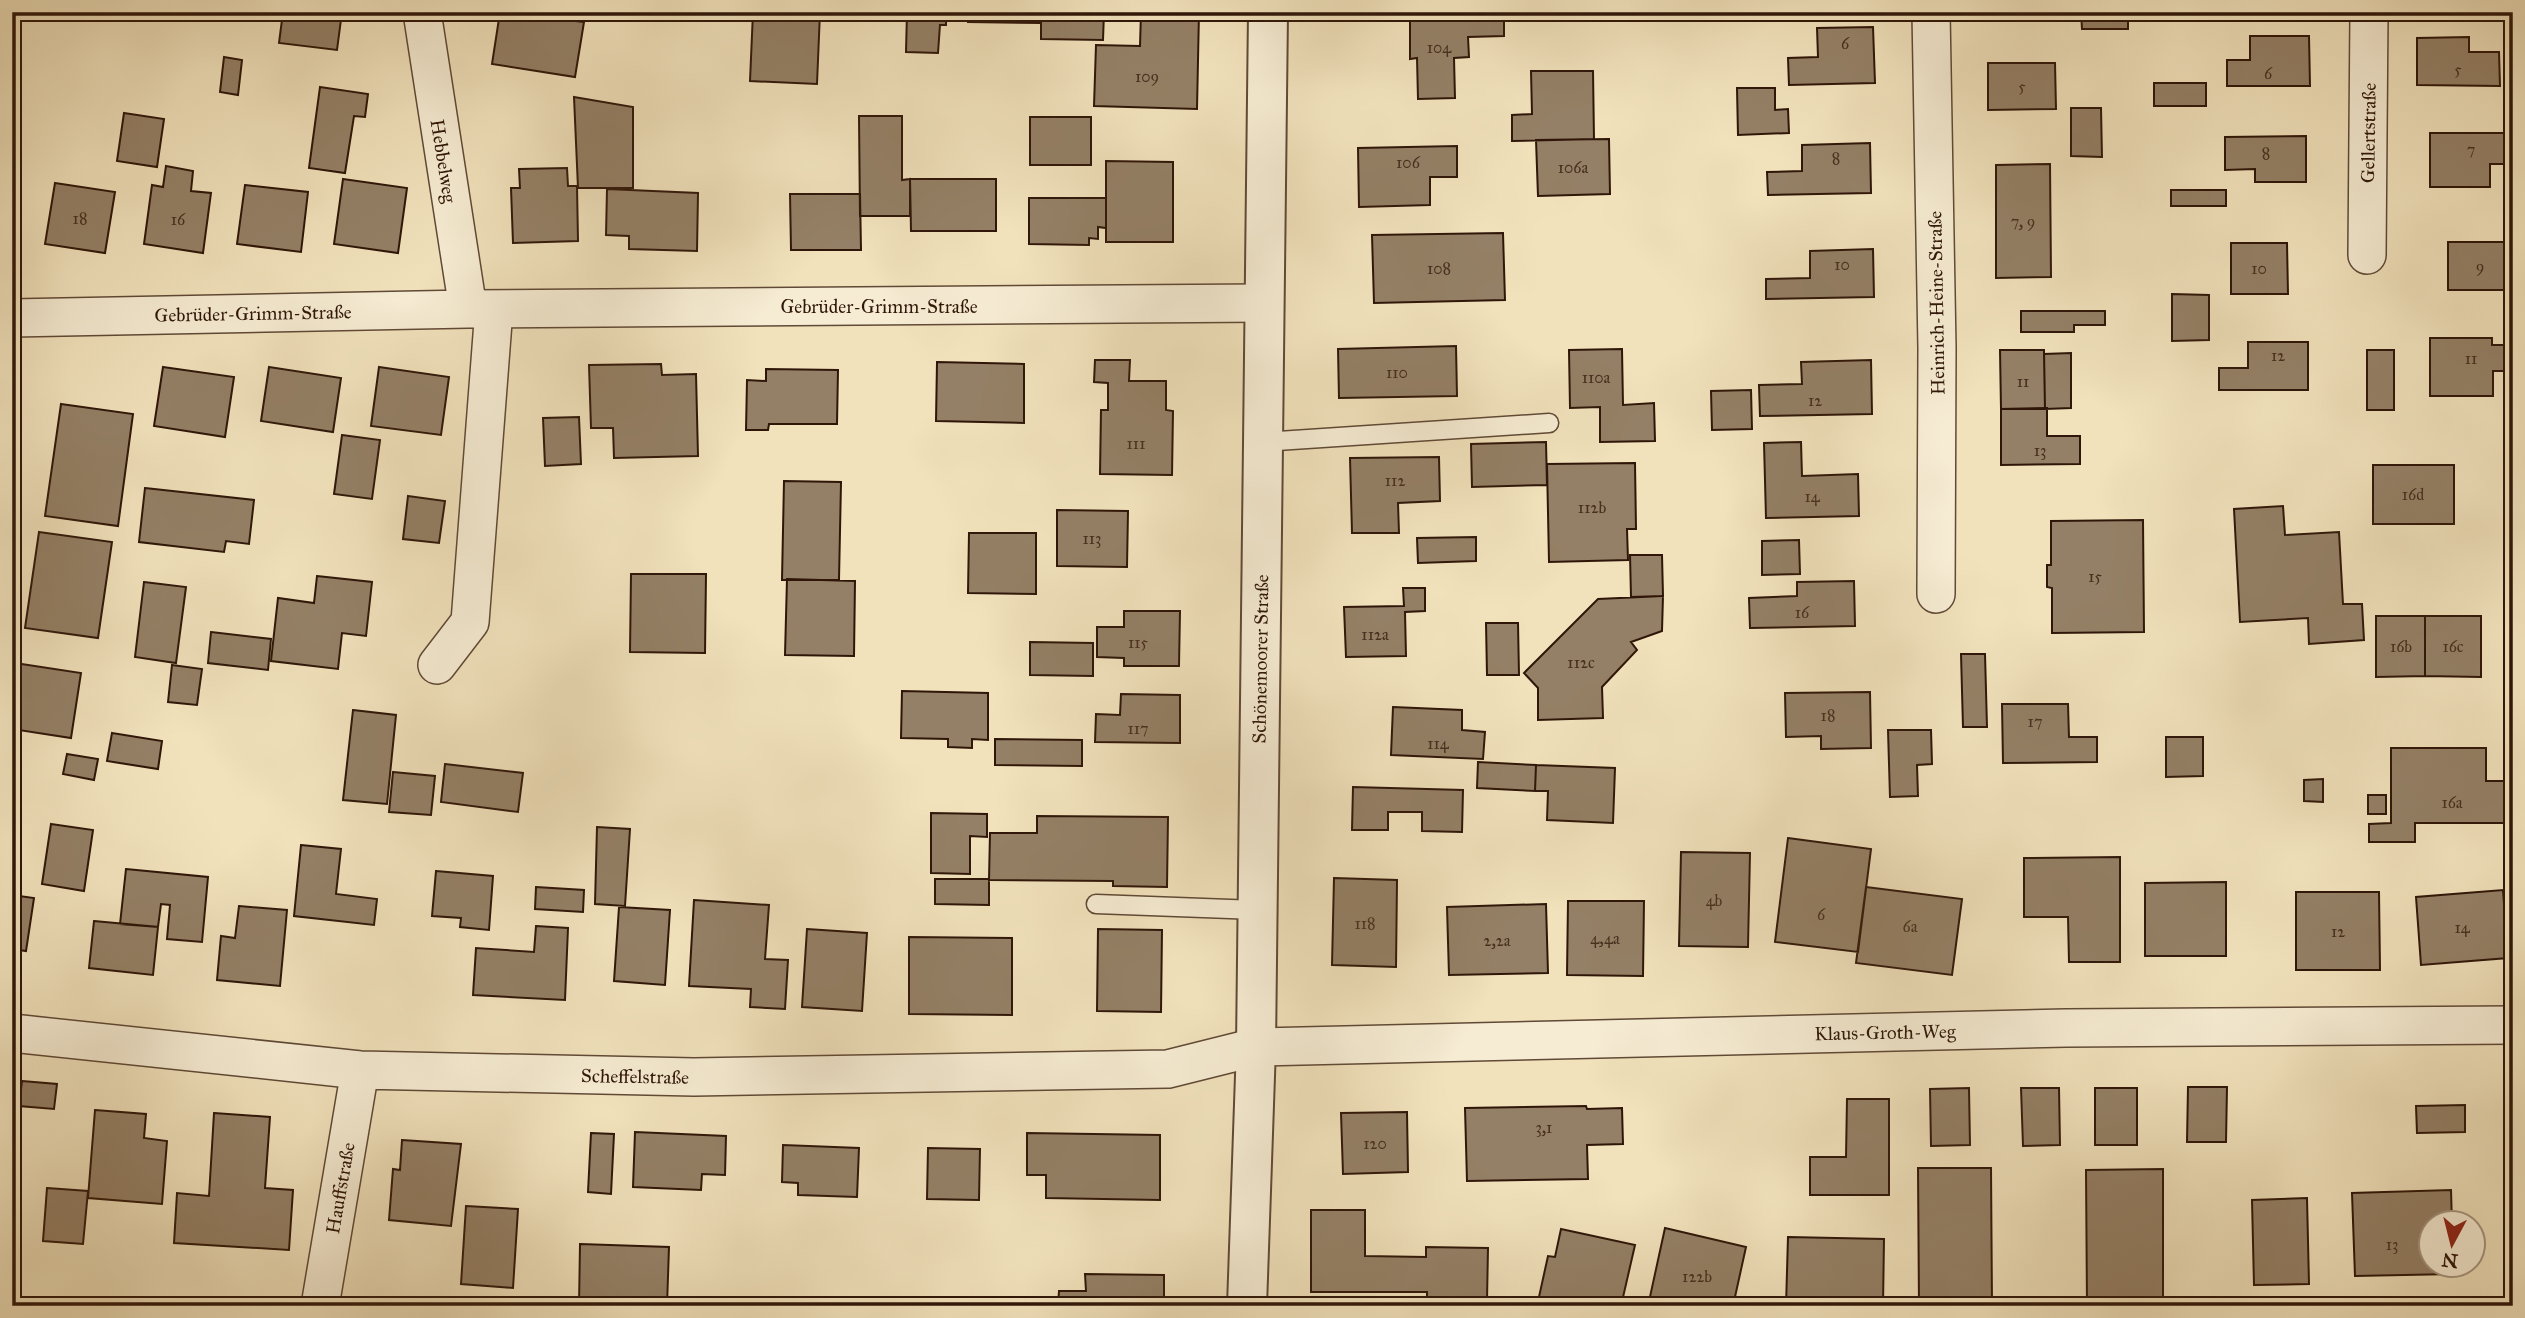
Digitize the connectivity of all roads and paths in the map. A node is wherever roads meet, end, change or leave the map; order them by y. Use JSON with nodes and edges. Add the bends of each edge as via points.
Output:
{"nodes":[{"id":1,"x":422,"y":12,"type":"edge"},
{"id":2,"x":1268,"y":12,"type":"edge"},
{"id":3,"x":1931,"y":12,"type":"edge"},
{"id":4,"x":2369,"y":12,"type":"edge"},
{"id":5,"x":2367,"y":255,"type":"dead end"},
{"id":6,"x":1264,"y":303,"type":"junction"},
{"id":7,"x":481,"y":309,"type":"junction"},
{"id":8,"x":12,"y":318,"type":"edge"},
{"id":9,"x":1549,"y":423,"type":"dead end"},
{"id":10,"x":1262,"y":442,"type":"junction"},
{"id":11,"x":1937,"y":594,"type":"dead end"},
{"id":12,"x":437,"y":665,"type":"dead end"},
{"id":13,"x":1096,"y":904,"type":"dead end"},
{"id":14,"x":1257,"y":910,"type":"junction"},
{"id":15,"x":2513,"y":1026,"type":"edge"},
{"id":16,"x":12,"y":1033,"type":"edge"},
{"id":17,"x":1256,"y":1047,"type":"junction"},
{"id":18,"x":360,"y":1070,"type":"junction"},
{"id":19,"x":320,"y":1306,"type":"edge"},
{"id":20,"x":1247,"y":1306,"type":"edge"}],
"edges":[{"from":1,"to":7,"type":"street","name":"Hebbelweg"},
{"from":2,"to":6,"type":"street","name":"Schönemoorer Straße"},
{"from":3,"to":11,"type":"street","name":"Heinrich-Heine-Straße"},
{"from":4,"to":5,"type":"street","name":"Gellertstraße"},
{"from":6,"to":7,"type":"street","name":"Gebrüder-Grimm-Straße"},
{"from":6,"to":10,"type":"street","name":"Schönemoorer Straße"},
{"from":7,"to":8,"type":"street","name":"Gebrüder-Grimm-Straße"},
{"from":7,"to":12,"type":"street","via":[[470,622]]},
{"from":9,"to":10,"type":"lane"},
{"from":10,"to":14,"type":"street","name":"Schönemoorer Straße"},
{"from":13,"to":14,"type":"lane"},
{"from":14,"to":17,"type":"street","name":"Schönemoorer Straße"},
{"from":15,"to":17,"type":"street","name":"Klaus-Groth-Weg","via":[[2066,1028]]},
{"from":16,"to":18,"type":"street","name":"Scheffelstraße"},
{"from":17,"to":18,"type":"street","name":"Scheffelstraße","via":[[1168,1069],[694,1077]]},
{"from":17,"to":20,"type":"street","name":"Schönemoorer Straße"},
{"from":18,"to":19,"type":"street","name":"Hauffstraße"}]}
